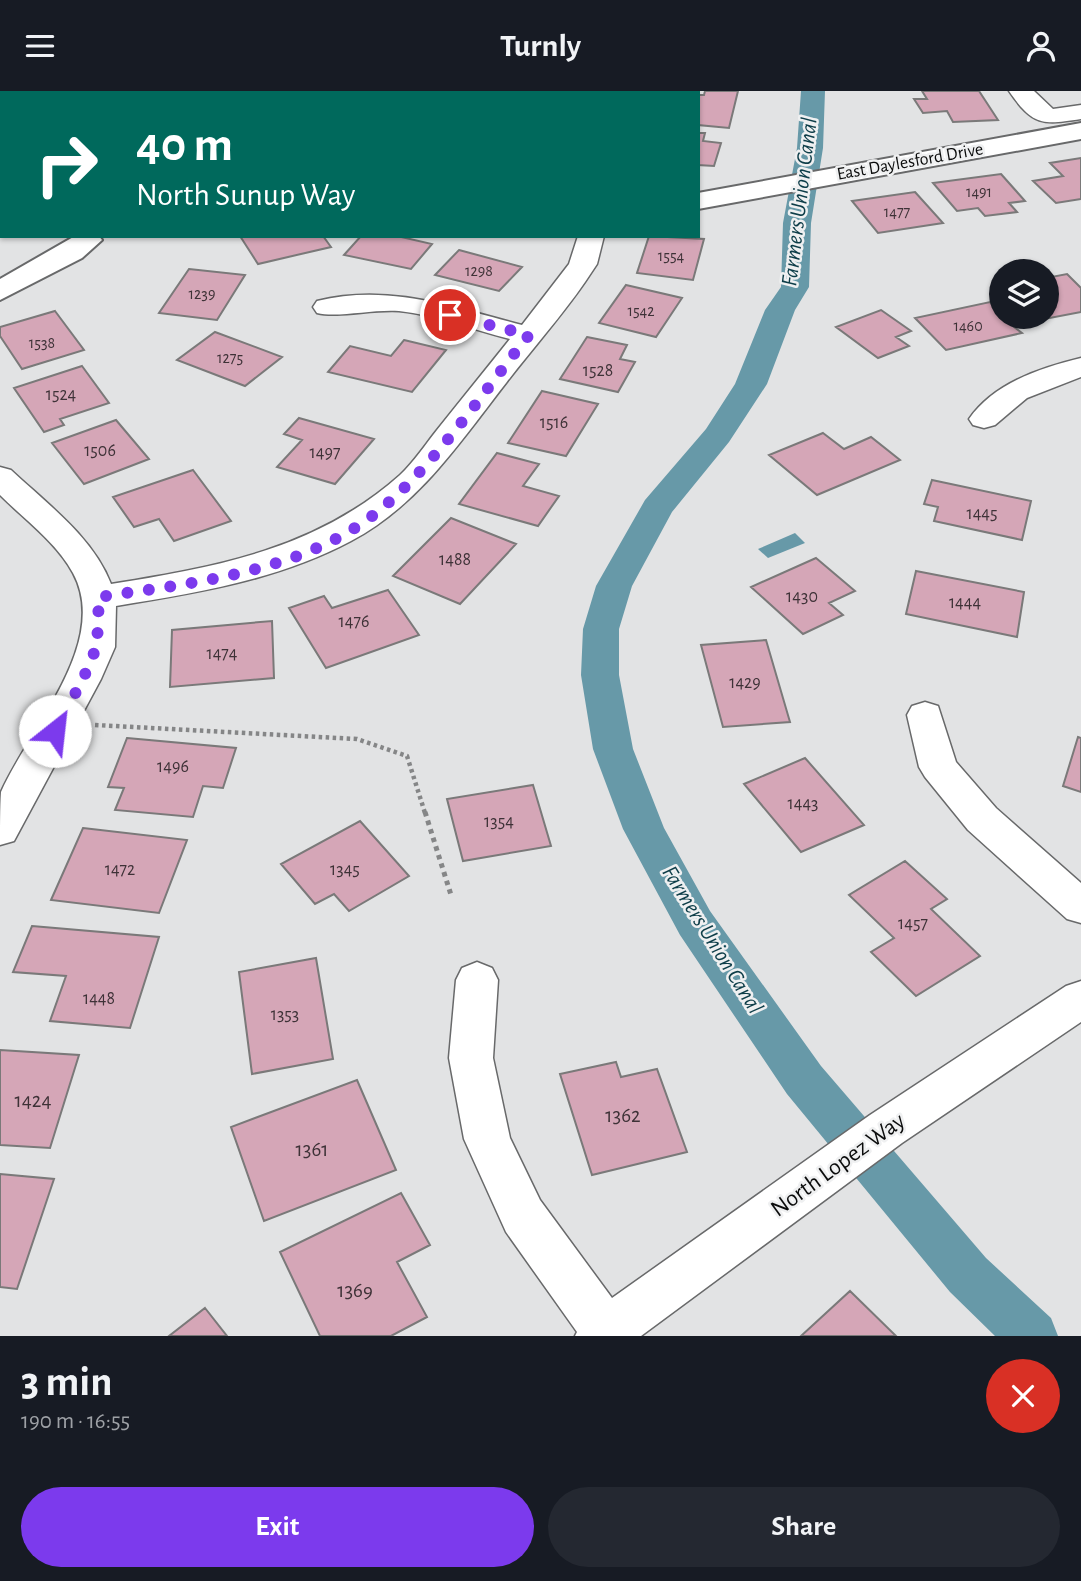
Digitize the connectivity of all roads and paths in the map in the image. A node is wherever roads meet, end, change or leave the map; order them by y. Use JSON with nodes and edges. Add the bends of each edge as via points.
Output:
{"nodes":[{"id":1,"x":1021,"y":91,"type":"edge"},
{"id":2,"x":1055,"y":91,"type":"edge"},
{"id":3,"x":1078,"y":119,"type":"edge"},
{"id":4,"x":700,"y":201,"type":"edge"},
{"id":5,"x":88,"y":238,"type":"edge"},
{"id":6,"x":590,"y":238,"type":"edge"},
{"id":7,"x":0,"y":291,"type":"edge"},
{"id":8,"x":327,"y":307,"type":"dead end"},
{"id":9,"x":529,"y":335,"type":"junction"},
{"id":10,"x":1081,"y":367,"type":"edge"},
{"id":11,"x":984,"y":419,"type":"dead end"},
{"id":12,"x":0,"y":477,"type":"edge"},
{"id":13,"x":99,"y":597,"type":"junction"},
{"id":14,"x":925,"y":715,"type":"dead end"},
{"id":15,"x":91,"y":725,"type":"dead end"},
{"id":16,"x":0,"y":830,"type":"edge"},
{"id":17,"x":451,"y":895,"type":"dead end"},
{"id":18,"x":1081,"y":907,"type":"edge"},
{"id":19,"x":477,"y":980,"type":"dead end"},
{"id":20,"x":1081,"y":999,"type":"edge"},
{"id":21,"x":603,"y":1334,"type":"edge"}],
"edges":[{"from":1,"to":3,"type":"street","via":[[1046,117]]},
{"from":2,"to":3,"type":"street"},
{"from":3,"to":4,"type":"street","name":"East Daylesford Drive","via":[[821,179]]},
{"from":5,"to":7,"type":"street","via":[[72,252]]},
{"from":6,"to":9,"type":"street","via":[[583,264]]},
{"from":8,"to":9,"type":"street","via":[[368,301],[402,303]]},
{"from":9,"to":13,"type":"street","via":[[413,480],[355,527],[273,564]]},
{"from":10,"to":11,"type":"street","via":[[1022,386],[1000,400]]},
{"from":12,"to":13,"type":"street","via":[[68,543],[89,570]]},
{"from":13,"to":16,"type":"street","via":[[97,646],[83,679]]},
{"from":14,"to":18,"type":"street","via":[[938,767],[982,819]]},
{"from":15,"to":17,"type":"path","via":[[357,739],[407,756]]},
{"from":19,"to":21,"type":"street","via":[[471,1058],[487,1139],[523,1216]]},
{"from":20,"to":21,"type":"street","name":"North Lopez Way","via":[[886,1129]]}]}
